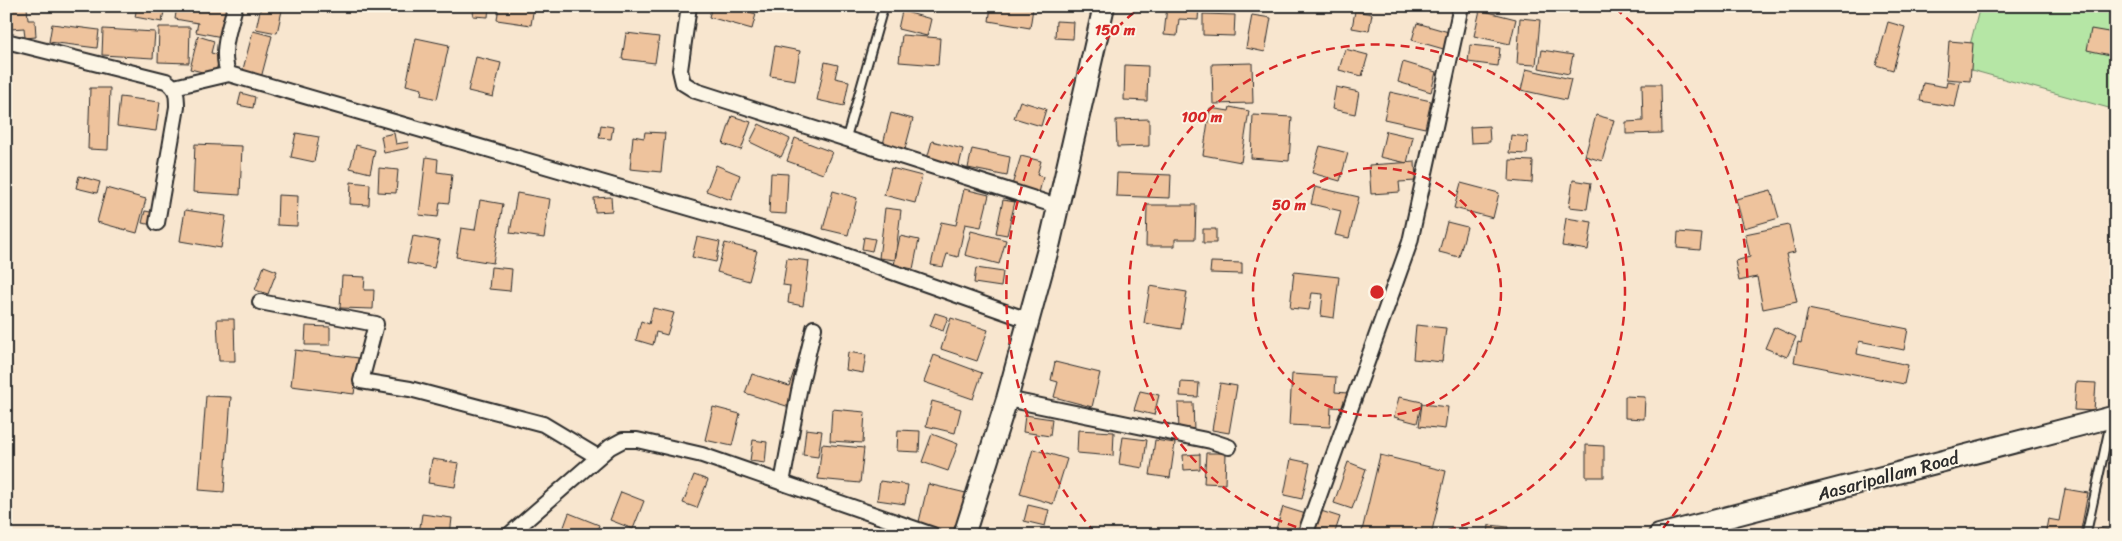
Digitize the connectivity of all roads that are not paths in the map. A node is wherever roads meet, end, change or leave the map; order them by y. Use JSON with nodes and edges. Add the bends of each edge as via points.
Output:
{"nodes":[{"id":1,"x":235,"y":6,"type":"edge"},
{"id":2,"x":689,"y":6,"type":"edge"},
{"id":3,"x":884,"y":6,"type":"edge"},
{"id":4,"x":1104,"y":6,"type":"edge"},
{"id":5,"x":1461,"y":6,"type":"edge"},
{"id":6,"x":6,"y":41,"type":"edge"},
{"id":7,"x":229,"y":74,"type":"junction"},
{"id":8,"x":174,"y":87,"type":"junction"},
{"id":9,"x":846,"y":139,"type":"junction"},
{"id":10,"x":1057,"y":206,"type":"junction"},
{"id":11,"x":157,"y":223,"type":"dead end"},
{"id":12,"x":260,"y":302,"type":"dead end"},
{"id":13,"x":1028,"y":320,"type":"junction"},
{"id":14,"x":814,"y":328,"type":"dead end"},
{"id":15,"x":1007,"y":399,"type":"junction"},
{"id":16,"x":2114,"y":417,"type":"edge"},
{"id":17,"x":1229,"y":448,"type":"dead end"},
{"id":18,"x":598,"y":457,"type":"junction"},
{"id":19,"x":782,"y":483,"type":"junction"},
{"id":20,"x":509,"y":535,"type":"edge"},
{"id":21,"x":933,"y":535,"type":"edge"},
{"id":22,"x":964,"y":535,"type":"edge"},
{"id":23,"x":1305,"y":535,"type":"edge"},
{"id":24,"x":1660,"y":535,"type":"edge"},
{"id":25,"x":2086,"y":535,"type":"edge"}],
"edges":[{"from":1,"to":7,"type":"street","via":[[224,55],[224,65]]},
{"from":2,"to":9,"type":"street","via":[[680,70],[683,83],[696,91]]},
{"from":3,"to":9,"type":"lane"},
{"from":4,"to":10,"type":"street"},
{"from":5,"to":23,"type":"street","via":[[1410,242]]},
{"from":6,"to":8,"type":"street","via":[[166,81]]},
{"from":7,"to":8,"type":"street"},
{"from":7,"to":13,"type":"street","via":[[810,243]]},
{"from":8,"to":11,"type":"street","via":[[176,107]]},
{"from":9,"to":10,"type":"street"},
{"from":10,"to":13,"type":"street"},
{"from":12,"to":18,"type":"street","via":[[376,324],[361,381],[410,389],[544,424]]},
{"from":13,"to":15,"type":"street"},
{"from":14,"to":19,"type":"street","via":[[798,391]]},
{"from":15,"to":17,"type":"street","via":[[1211,441]]},
{"from":15,"to":22,"type":"street"},
{"from":16,"to":24,"type":"street","name":"Aasaripallam Road"},
{"from":16,"to":25,"type":"lane"},
{"from":18,"to":19,"type":"street","via":[[623,440],[637,440],[702,455]]},
{"from":18,"to":20,"type":"street"},
{"from":19,"to":21,"type":"street"}]}
